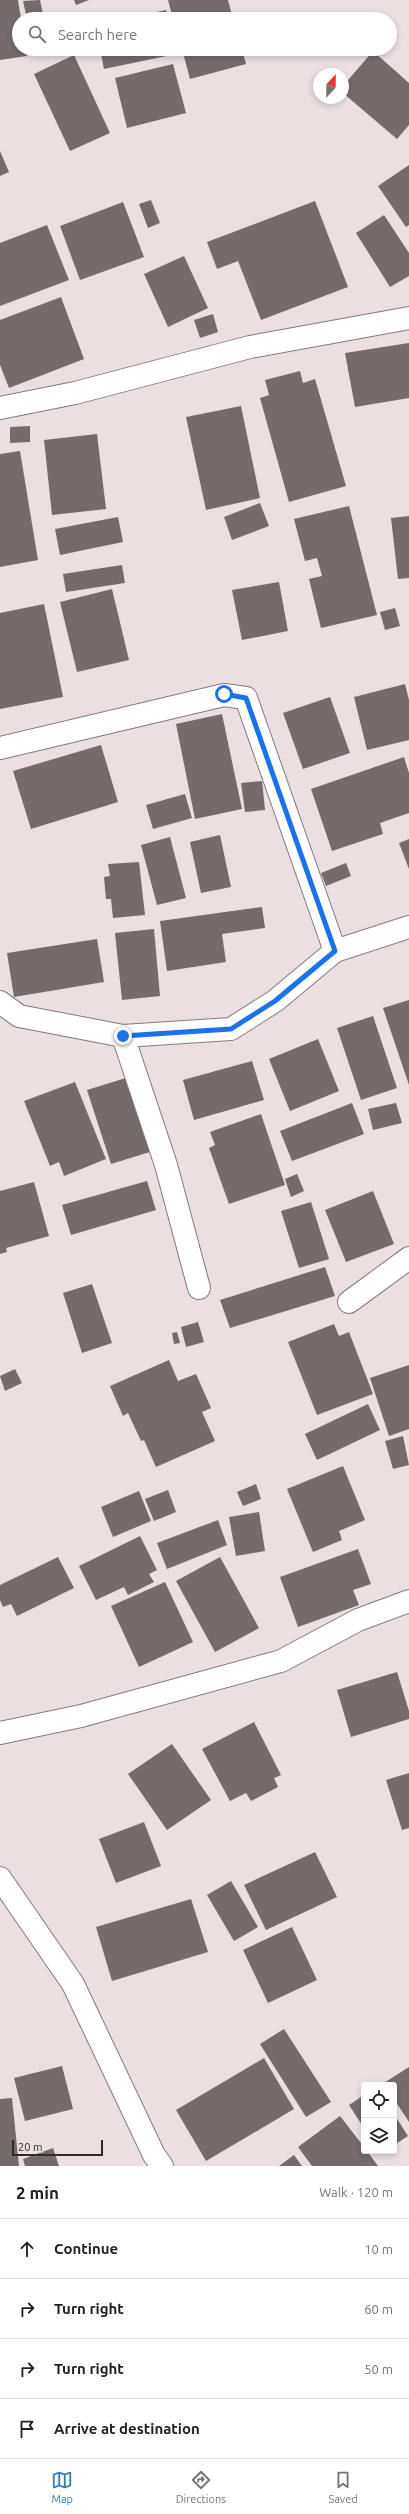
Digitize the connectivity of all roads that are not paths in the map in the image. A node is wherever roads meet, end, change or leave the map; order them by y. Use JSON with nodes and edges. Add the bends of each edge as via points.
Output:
{"nodes":[{"id":1,"x":409,"y":318,"type":"edge"},
{"id":2,"x":0,"y":408,"type":"edge"},
{"id":3,"x":0,"y":748,"type":"edge"},
{"id":4,"x":409,"y":927,"type":"edge"},
{"id":5,"x":335,"y":951,"type":"junction"},
{"id":6,"x":0,"y":1002,"type":"edge"},
{"id":7,"x":123,"y":1036,"type":"junction"},
{"id":8,"x":409,"y":1258,"type":"edge"},
{"id":9,"x":199,"y":1288,"type":"dead end"},
{"id":10,"x":349,"y":1302,"type":"dead end"},
{"id":11,"x":409,"y":1601,"type":"edge"},
{"id":12,"x":0,"y":1733,"type":"edge"},
{"id":13,"x":0,"y":1878,"type":"edge"},
{"id":14,"x":162,"y":2166,"type":"edge"}],
"edges":[{"from":1,"to":2,"type":"street","via":[[250,347],[75,393]]},
{"from":3,"to":5,"type":"street","via":[[224,694],[246,698]]},
{"from":4,"to":5,"type":"street"},
{"from":5,"to":7,"type":"street","via":[[275,1001],[231,1029]]},
{"from":6,"to":7,"type":"street","via":[[18,1016]]},
{"from":7,"to":9,"type":"street","via":[[166,1165]]},
{"from":8,"to":10,"type":"street"},
{"from":11,"to":12,"type":"street","via":[[358,1620],[281,1661],[82,1716]]},
{"from":13,"to":14,"type":"street","via":[[73,1984],[154,2155]]}]}
